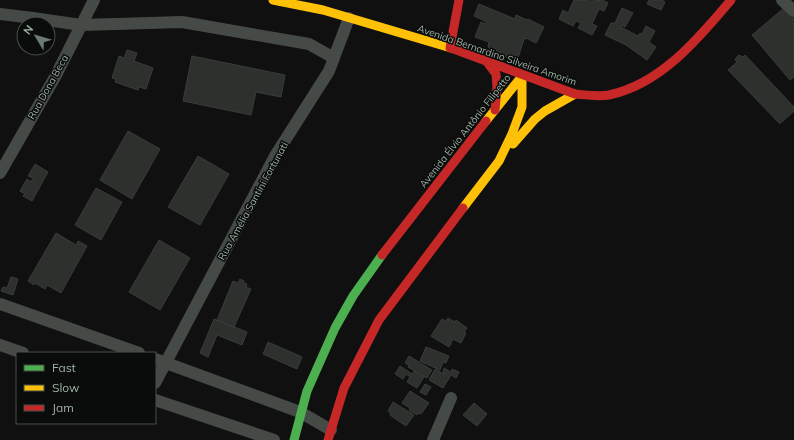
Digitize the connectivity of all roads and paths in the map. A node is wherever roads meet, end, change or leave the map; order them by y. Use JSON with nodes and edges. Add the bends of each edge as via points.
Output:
{"nodes":[{"id":1,"x":94,"y":0,"type":"edge"},
{"id":2,"x":273,"y":0,"type":"edge"},
{"id":3,"x":459,"y":0,"type":"edge"},
{"id":4,"x":731,"y":0,"type":"edge"},
{"id":5,"x":782,"y":0,"type":"edge"},
{"id":6,"x":794,"y":11,"type":"edge"},
{"id":7,"x":0,"y":14,"type":"edge"},
{"id":8,"x":349,"y":18,"type":"junction"},
{"id":9,"x":81,"y":25,"type":"junction"},
{"id":10,"x":450,"y":48,"type":"junction"},
{"id":11,"x":334,"y":58,"type":"junction"},
{"id":12,"x":487,"y":62,"type":"junction"},
{"id":13,"x":522,"y":76,"type":"junction"},
{"id":14,"x":575,"y":94,"type":"junction"},
{"id":15,"x":495,"y":110,"type":"junction"},
{"id":16,"x":499,"y":160,"type":"junction"},
{"id":17,"x":0,"y":173,"type":"edge"},
{"id":18,"x":0,"y":304,"type":"edge"},
{"id":19,"x":0,"y":345,"type":"edge"},
{"id":20,"x":20,"y":352,"type":"edge"},
{"id":21,"x":136,"y":352,"type":"edge"},
{"id":22,"x":160,"y":361,"type":"edge"},
{"id":23,"x":156,"y":379,"type":"edge"},
{"id":24,"x":451,"y":398,"type":"dead end"},
{"id":25,"x":156,"y":400,"type":"edge"},
{"id":26,"x":300,"y":412,"type":"junction"},
{"id":27,"x":330,"y":435,"type":"edge"},
{"id":28,"x":274,"y":440,"type":"edge"},
{"id":29,"x":294,"y":440,"type":"edge"},
{"id":30,"x":433,"y":440,"type":"edge"}],
"edges":[{"from":1,"to":9,"type":"street","name":"Rua Dona Beca"},
{"from":2,"to":8,"type":"main road","name":"Avenida Bernardino Silveira Amorim"},
{"from":3,"to":10,"type":"main road"},
{"from":4,"to":14,"type":"main road","name":"Avenida Bernardino Silveira Amorim","via":[[692,44],[650,78],[608,95]]},
{"from":5,"to":6,"type":"street"},
{"from":7,"to":9,"type":"street"},
{"from":8,"to":10,"type":"main road","name":"Avenida Bernardino Silveira Amorim"},
{"from":8,"to":11,"type":"street","name":"Rua Amélia Santini Fortunati"},
{"from":9,"to":11,"type":"street","via":[[182,22],[309,44]]},
{"from":9,"to":17,"type":"street","name":"Rua Dona Beca","via":[[55,77]]},
{"from":10,"to":12,"type":"main road","name":"Avenida Bernardino Silveira Amorim"},
{"from":11,"to":22,"type":"street","name":"Rua Amélia Santini Fortunati","via":[[329,71],[275,156]]},
{"from":12,"to":13,"type":"main road","name":"Avenida Bernardino Silveira Amorim"},
{"from":12,"to":15,"type":"main road","via":[[496,74]]},
{"from":13,"to":14,"type":"main road","name":"Avenida Bernardino Silveira Amorim"},
{"from":13,"to":15,"type":"main road","name":"Avenida Élvio Antônio Filipetto"},
{"from":13,"to":16,"type":"main road","name":"Avenida Élvio Antônio Filipetto","via":[[522,108]]},
{"from":14,"to":16,"type":"main road","via":[[535,119]]},
{"from":15,"to":26,"type":"main road","name":"Avenida Élvio Antônio Filipetto","via":[[352,296],[318,364]]},
{"from":16,"to":27,"type":"main road","name":"Avenida Élvio Antônio Filipetto","via":[[379,320],[344,388]]},
{"from":18,"to":21,"type":"street"},
{"from":19,"to":20,"type":"street"},
{"from":22,"to":23,"type":"street","name":"Rua Amélia Santini Fortunati"},
{"from":22,"to":26,"type":"street"},
{"from":24,"to":30,"type":"street"},
{"from":25,"to":28,"type":"street"},
{"from":26,"to":27,"type":"street"},
{"from":26,"to":29,"type":"main road","name":"Avenida Élvio Antônio Filipetto"}]}
